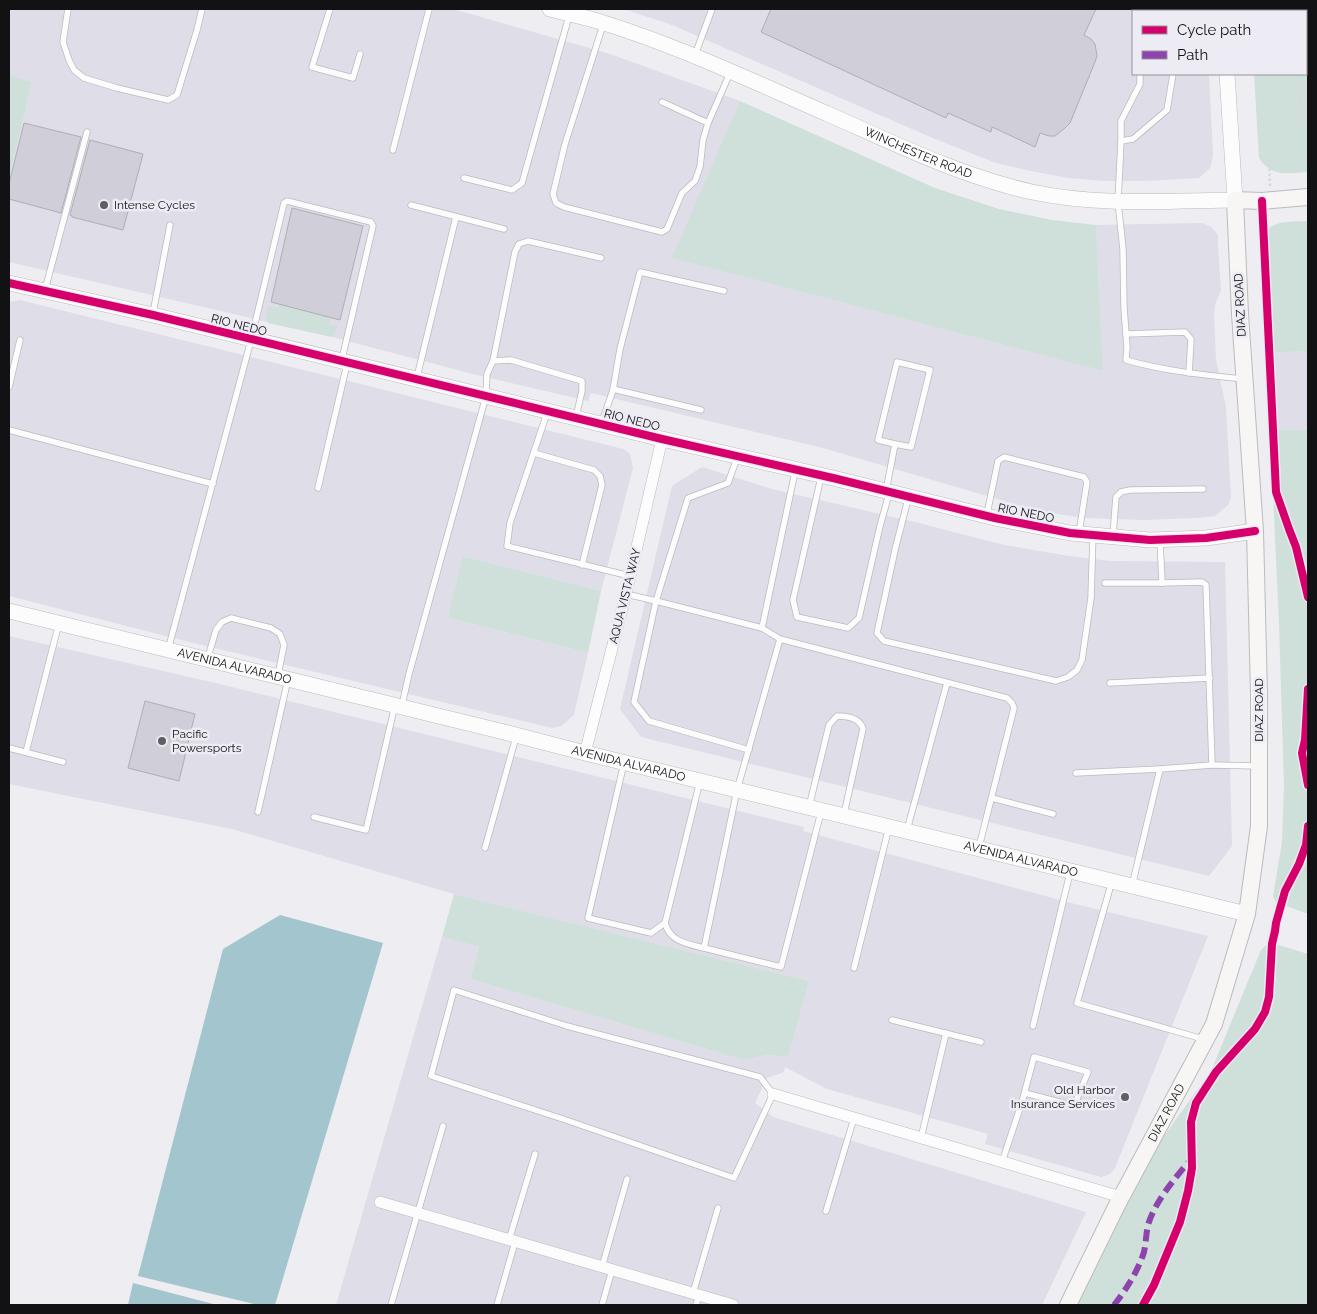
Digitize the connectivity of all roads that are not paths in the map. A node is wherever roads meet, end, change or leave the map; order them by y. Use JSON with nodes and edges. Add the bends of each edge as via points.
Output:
{"nodes":[{"id":1,"x":68,"y":9,"type":"edge"},
{"id":2,"x":202,"y":9,"type":"edge"},
{"id":3,"x":330,"y":9,"type":"edge"},
{"id":4,"x":429,"y":9,"type":"edge"},
{"id":5,"x":712,"y":9,"type":"edge"},
{"id":6,"x":559,"y":11,"type":"edge"},
{"id":7,"x":604,"y":22,"type":"junction"},
{"id":8,"x":360,"y":54,"type":"dead end"},
{"id":9,"x":695,"y":55,"type":"junction"},
{"id":10,"x":731,"y":71,"type":"junction"},
{"id":11,"x":1140,"y":75,"type":"edge"},
{"id":12,"x":1173,"y":75,"type":"edge"},
{"id":13,"x":1227,"y":75,"type":"edge"},
{"id":14,"x":662,"y":102,"type":"dead end"},
{"id":15,"x":708,"y":123,"type":"junction"},
{"id":16,"x":87,"y":132,"type":"dead end"},
{"id":17,"x":1121,"y":140,"type":"junction"},
{"id":18,"x":393,"y":150,"type":"dead end"},
{"id":19,"x":464,"y":178,"type":"dead end"},
{"id":20,"x":1308,"y":197,"type":"edge"},
{"id":21,"x":1235,"y":200,"type":"junction"},
{"id":22,"x":1118,"y":202,"type":"junction"},
{"id":23,"x":411,"y":205,"type":"dead end"},
{"id":24,"x":456,"y":217,"type":"junction"},
{"id":25,"x":170,"y":225,"type":"dead end"},
{"id":26,"x":504,"y":229,"type":"dead end"},
{"id":27,"x":601,"y":258,"type":"dead end"},
{"id":28,"x":9,"y":283,"type":"edge"},
{"id":29,"x":724,"y":291,"type":"dead end"},
{"id":30,"x":44,"y":292,"type":"junction"},
{"id":31,"x":153,"y":315,"type":"junction"},
{"id":32,"x":1126,"y":334,"type":"junction"},
{"id":33,"x":20,"y":340,"type":"dead end"},
{"id":34,"x":251,"y":340,"type":"junction"},
{"id":35,"x":12,"y":360,"type":"edge"},
{"id":36,"x":493,"y":361,"type":"junction"},
{"id":37,"x":344,"y":362,"type":"junction"},
{"id":38,"x":1189,"y":374,"type":"junction"},
{"id":39,"x":417,"y":379,"type":"junction"},
{"id":40,"x":1245,"y":380,"type":"junction"},
{"id":41,"x":9,"y":387,"type":"edge"},
{"id":42,"x":613,"y":389,"type":"junction"},
{"id":43,"x":486,"y":396,"type":"junction"},
{"id":44,"x":700,"y":410,"type":"dead end"},
{"id":45,"x":547,"y":411,"type":"junction"},
{"id":46,"x":576,"y":418,"type":"junction"},
{"id":47,"x":601,"y":424,"type":"junction"},
{"id":48,"x":9,"y":430,"type":"edge"},
{"id":49,"x":662,"y":439,"type":"junction"},
{"id":50,"x":895,"y":444,"type":"junction"},
{"id":51,"x":534,"y":453,"type":"junction"},
{"id":52,"x":738,"y":456,"type":"junction"},
{"id":53,"x":796,"y":470,"type":"junction"},
{"id":54,"x":822,"y":475,"type":"junction"},
{"id":55,"x":213,"y":484,"type":"junction"},
{"id":56,"x":318,"y":488,"type":"dead end"},
{"id":57,"x":1204,"y":489,"type":"dead end"},
{"id":58,"x":888,"y":491,"type":"junction"},
{"id":59,"x":909,"y":497,"type":"junction"},
{"id":60,"x":987,"y":516,"type":"junction"},
{"id":61,"x":1255,"y":531,"type":"junction"},
{"id":62,"x":1086,"y":535,"type":"junction"},
{"id":63,"x":1112,"y":537,"type":"junction"},
{"id":64,"x":1160,"y":540,"type":"junction"},
{"id":65,"x":582,"y":564,"type":"junction"},
{"id":66,"x":630,"y":576,"type":"junction"},
{"id":67,"x":1105,"y":583,"type":"dead end"},
{"id":68,"x":1162,"y":583,"type":"junction"},
{"id":69,"x":626,"y":594,"type":"junction"},
{"id":70,"x":656,"y":601,"type":"junction"},
{"id":71,"x":9,"y":611,"type":"edge"},
{"id":72,"x":59,"y":624,"type":"junction"},
{"id":73,"x":762,"y":628,"type":"junction"},
{"id":74,"x":780,"y":639,"type":"junction"},
{"id":75,"x":168,"y":650,"type":"junction"},
{"id":76,"x":207,"y":660,"type":"junction"},
{"id":77,"x":283,"y":678,"type":"junction"},
{"id":78,"x":1210,"y":678,"type":"junction"},
{"id":79,"x":947,"y":682,"type":"junction"},
{"id":80,"x":1110,"y":683,"type":"dead end"},
{"id":81,"x":398,"y":706,"type":"junction"},
{"id":82,"x":516,"y":735,"type":"junction"},
{"id":83,"x":9,"y":748,"type":"edge"},
{"id":84,"x":749,"y":750,"type":"junction"},
{"id":85,"x":26,"y":752,"type":"junction"},
{"id":86,"x":585,"y":753,"type":"junction"},
{"id":87,"x":63,"y":762,"type":"dead end"},
{"id":88,"x":624,"y":762,"type":"junction"},
{"id":89,"x":1212,"y":765,"type":"junction"},
{"id":90,"x":1259,"y":766,"type":"junction"},
{"id":91,"x":1160,"y":769,"type":"junction"},
{"id":92,"x":1076,"y":773,"type":"dead end"},
{"id":93,"x":700,"y":781,"type":"junction"},
{"id":94,"x":738,"y":790,"type":"junction"},
{"id":95,"x":992,"y":798,"type":"junction"},
{"id":96,"x":815,"y":809,"type":"junction"},
{"id":97,"x":258,"y":812,"type":"dead end"},
{"id":98,"x":1054,"y":814,"type":"dead end"},
{"id":99,"x":844,"y":816,"type":"junction"},
{"id":100,"x":314,"y":817,"type":"dead end"},
{"id":101,"x":889,"y":827,"type":"junction"},
{"id":102,"x":907,"y":831,"type":"junction"},
{"id":103,"x":486,"y":848,"type":"dead end"},
{"id":104,"x":979,"y":849,"type":"junction"},
{"id":105,"x":1070,"y":871,"type":"junction"},
{"id":106,"x":1112,"y":881,"type":"junction"},
{"id":107,"x":1132,"y":886,"type":"junction"},
{"id":108,"x":1247,"y":914,"type":"junction"},
{"id":109,"x":665,"y":923,"type":"junction"},
{"id":110,"x":704,"y":948,"type":"junction"},
{"id":111,"x":854,"y":968,"type":"dead end"},
{"id":112,"x":892,"y":1020,"type":"dead end"},
{"id":113,"x":1033,"y":1026,"type":"dead end"},
{"id":114,"x":946,"y":1034,"type":"junction"},
{"id":115,"x":1206,"y":1039,"type":"junction"},
{"id":116,"x":981,"y":1042,"type":"dead end"},
{"id":117,"x":1025,"y":1093,"type":"junction"},
{"id":118,"x":773,"y":1094,"type":"junction"},
{"id":119,"x":854,"y":1118,"type":"junction"},
{"id":120,"x":443,"y":1126,"type":"dead end"},
{"id":121,"x":922,"y":1138,"type":"junction"},
{"id":122,"x":535,"y":1154,"type":"dead end"},
{"id":123,"x":1002,"y":1162,"type":"junction"},
{"id":124,"x":627,"y":1179,"type":"dead end"},
{"id":125,"x":1121,"y":1197,"type":"junction"},
{"id":126,"x":380,"y":1202,"type":"dead end"},
{"id":127,"x":718,"y":1208,"type":"dead end"},
{"id":128,"x":826,"y":1211,"type":"dead end"},
{"id":129,"x":418,"y":1214,"type":"junction"},
{"id":130,"x":512,"y":1241,"type":"junction"},
{"id":131,"x":607,"y":1269,"type":"junction"},
{"id":132,"x":696,"y":1298,"type":"edge"},
{"id":133,"x":391,"y":1305,"type":"edge"},
{"id":134,"x":497,"y":1305,"type":"edge"},
{"id":135,"x":602,"y":1305,"type":"edge"},
{"id":136,"x":733,"y":1305,"type":"edge"},
{"id":137,"x":1068,"y":1305,"type":"edge"}],
"edges":[{"from":1,"to":2,"type":"lane","via":[[63,42],[74,70],[84,78],[168,100],[177,95]]},
{"from":3,"to":8,"type":"lane","via":[[312,67],[353,78]]},
{"from":4,"to":18,"type":"lane"},
{"from":5,"to":9,"type":"lane"},
{"from":6,"to":7,"type":"street","name":"WINCHESTER ROAD"},
{"from":6,"to":19,"type":"lane","via":[[522,183],[512,190]]},
{"from":7,"to":9,"type":"street","name":"WINCHESTER ROAD"},
{"from":7,"to":15,"type":"lane","via":[[564,144],[553,194],[556,202],[564,207],[662,232],[667,229],[682,193],[695,181]]},
{"from":9,"to":10,"type":"street","name":"WINCHESTER ROAD"},
{"from":10,"to":15,"type":"lane"},
{"from":10,"to":22,"type":"street","name":"WINCHESTER ROAD","via":[[936,162],[985,179],[1032,192]]},
{"from":11,"to":17,"type":"lane","via":[[1140,84],[1121,122]]},
{"from":12,"to":17,"type":"lane","via":[[1167,110],[1132,140]]},
{"from":13,"to":21,"type":"street","name":"DIAZ ROAD"},
{"from":14,"to":15,"type":"lane"},
{"from":16,"to":30,"type":"lane"},
{"from":17,"to":22,"type":"lane"},
{"from":20,"to":21,"type":"main road","name":"WINCHESTER ROAD"},
{"from":21,"to":22,"type":"street","name":"WINCHESTER ROAD"},
{"from":21,"to":40,"type":"main road","name":"DIAZ ROAD"},
{"from":22,"to":32,"type":"lane"},
{"from":23,"to":24,"type":"lane"},
{"from":24,"to":26,"type":"lane"},
{"from":24,"to":39,"type":"lane"},
{"from":25,"to":31,"type":"lane"},
{"from":27,"to":36,"type":"lane","via":[[528,241],[519,244]]},
{"from":28,"to":30,"type":"street","name":"RIO NEDO"},
{"from":29,"to":42,"type":"lane","via":[[640,272]]},
{"from":30,"to":31,"type":"street","name":"RIO NEDO"},
{"from":31,"to":34,"type":"street","name":"RIO NEDO"},
{"from":32,"to":38,"type":"lane","via":[[1126,360]]},
{"from":32,"to":38,"type":"lane","via":[[1185,332],[1191,339]]},
{"from":33,"to":35,"type":"lane"},
{"from":34,"to":37,"type":"street","name":"RIO NEDO"},
{"from":34,"to":37,"type":"lane","via":[[287,201],[371,222],[373,226]]},
{"from":34,"to":55,"type":"lane"},
{"from":35,"to":41,"type":"lane"},
{"from":36,"to":43,"type":"lane","via":[[487,374]]},
{"from":36,"to":46,"type":"lane","via":[[511,360],[582,381]]},
{"from":37,"to":39,"type":"street","name":"RIO NEDO"},
{"from":37,"to":56,"type":"lane"},
{"from":38,"to":40,"type":"lane"},
{"from":39,"to":43,"type":"street","name":"RIO NEDO"},
{"from":40,"to":61,"type":"main road","name":"DIAZ ROAD"},
{"from":42,"to":44,"type":"lane"},
{"from":42,"to":47,"type":"lane"},
{"from":43,"to":45,"type":"street","name":"RIO NEDO"},
{"from":43,"to":81,"type":"lane"},
{"from":45,"to":46,"type":"street","name":"RIO NEDO"},
{"from":45,"to":51,"type":"lane"},
{"from":46,"to":47,"type":"street","name":"RIO NEDO"},
{"from":47,"to":49,"type":"street","name":"RIO NEDO"},
{"from":48,"to":55,"type":"lane"},
{"from":49,"to":52,"type":"street","name":"RIO NEDO"},
{"from":49,"to":66,"type":"street","name":"AQUA VISTA WAY"},
{"from":50,"to":50,"type":"lane","via":[[878,440],[897,362],[930,370],[911,447]]},
{"from":50,"to":58,"type":"lane"},
{"from":51,"to":65,"type":"lane","via":[[594,470],[600,476],[602,486]]},
{"from":51,"to":65,"type":"lane","via":[[510,523],[507,546]]},
{"from":52,"to":53,"type":"street","name":"RIO NEDO"},
{"from":52,"to":70,"type":"lane","via":[[728,483],[688,498]]},
{"from":53,"to":54,"type":"street","name":"RIO NEDO"},
{"from":53,"to":73,"type":"lane"},
{"from":54,"to":58,"type":"street","name":"RIO NEDO"},
{"from":54,"to":58,"type":"lane","via":[[793,600],[797,617],[848,628],[859,618]]},
{"from":55,"to":75,"type":"lane"},
{"from":57,"to":63,"type":"lane","via":[[1121,492],[1116,497]]},
{"from":58,"to":59,"type":"street","name":"RIO NEDO"},
{"from":59,"to":60,"type":"street","name":"RIO NEDO"},
{"from":59,"to":62,"type":"lane","via":[[877,633],[880,637],[884,641],[1056,681],[1077,670],[1082,660],[1091,598]]},
{"from":60,"to":62,"type":"street","name":"RIO NEDO"},
{"from":60,"to":62,"type":"lane","via":[[998,461],[1004,457],[1084,477],[1087,482]]},
{"from":61,"to":64,"type":"street","name":"RIO NEDO"},
{"from":61,"to":90,"type":"main road","name":"DIAZ ROAD"},
{"from":62,"to":63,"type":"street","name":"RIO NEDO"},
{"from":63,"to":64,"type":"street","name":"RIO NEDO"},
{"from":64,"to":68,"type":"lane"},
{"from":65,"to":66,"type":"lane"},
{"from":66,"to":69,"type":"street","name":"AQUA VISTA WAY"},
{"from":67,"to":68,"type":"lane"},
{"from":68,"to":78,"type":"lane","via":[[1202,582],[1206,585]]},
{"from":69,"to":70,"type":"lane"},
{"from":69,"to":86,"type":"street","name":"AQUA VISTA WAY"},
{"from":70,"to":73,"type":"lane"},
{"from":70,"to":84,"type":"lane","via":[[634,702],[649,722]]},
{"from":71,"to":72,"type":"street","name":"AVENIDA ALVARADO"},
{"from":72,"to":75,"type":"street","name":"AVENIDA ALVARADO"},
{"from":72,"to":85,"type":"lane"},
{"from":73,"to":74,"type":"lane"},
{"from":74,"to":79,"type":"lane"},
{"from":74,"to":84,"type":"lane"},
{"from":75,"to":76,"type":"street","name":"AVENIDA ALVARADO"},
{"from":76,"to":77,"type":"street","name":"AVENIDA ALVARADO"},
{"from":76,"to":77,"type":"lane","via":[[216,630],[231,618],[271,628],[280,634],[284,645]]},
{"from":77,"to":81,"type":"street","name":"AVENIDA ALVARADO"},
{"from":77,"to":97,"type":"lane"},
{"from":78,"to":80,"type":"lane"},
{"from":78,"to":89,"type":"lane"},
{"from":79,"to":95,"type":"lane","via":[[1007,698],[1014,708]]},
{"from":79,"to":102,"type":"lane"},
{"from":81,"to":82,"type":"street","name":"AVENIDA ALVARADO"},
{"from":81,"to":100,"type":"lane","via":[[366,830]]},
{"from":82,"to":86,"type":"street","name":"AVENIDA ALVARADO"},
{"from":82,"to":103,"type":"lane"},
{"from":83,"to":85,"type":"lane"},
{"from":84,"to":94,"type":"lane"},
{"from":85,"to":87,"type":"lane"},
{"from":86,"to":88,"type":"street","name":"AVENIDA ALVARADO"},
{"from":88,"to":93,"type":"street","name":"AVENIDA ALVARADO"},
{"from":88,"to":109,"type":"lane","via":[[588,918],[651,934]]},
{"from":89,"to":90,"type":"lane"},
{"from":89,"to":91,"type":"lane"},
{"from":90,"to":108,"type":"main road","name":"DIAZ ROAD","via":[[1259,826]]},
{"from":91,"to":92,"type":"lane"},
{"from":91,"to":107,"type":"lane"},
{"from":93,"to":94,"type":"street","name":"AVENIDA ALVARADO"},
{"from":93,"to":109,"type":"lane"},
{"from":94,"to":96,"type":"street","name":"AVENIDA ALVARADO"},
{"from":94,"to":110,"type":"lane"},
{"from":95,"to":98,"type":"lane"},
{"from":95,"to":104,"type":"lane"},
{"from":96,"to":99,"type":"street","name":"AVENIDA ALVARADO"},
{"from":96,"to":99,"type":"lane","via":[[829,725],[837,716],[856,719],[863,729]]},
{"from":96,"to":110,"type":"lane","via":[[781,967]]},
{"from":99,"to":101,"type":"street","name":"AVENIDA ALVARADO"},
{"from":101,"to":102,"type":"street","name":"AVENIDA ALVARADO"},
{"from":101,"to":111,"type":"lane"},
{"from":102,"to":104,"type":"street","name":"AVENIDA ALVARADO"},
{"from":104,"to":105,"type":"street","name":"AVENIDA ALVARADO"},
{"from":105,"to":106,"type":"street","name":"AVENIDA ALVARADO"},
{"from":105,"to":113,"type":"lane"},
{"from":106,"to":107,"type":"street","name":"AVENIDA ALVARADO"},
{"from":106,"to":115,"type":"lane","via":[[1077,1003]]},
{"from":107,"to":108,"type":"street","name":"AVENIDA ALVARADO"},
{"from":108,"to":115,"type":"main road","name":"DIAZ ROAD","via":[[1214,1024]]},
{"from":109,"to":110,"type":"lane","via":[[674,938]]},
{"from":112,"to":114,"type":"lane"},
{"from":114,"to":116,"type":"lane"},
{"from":114,"to":121,"type":"lane"},
{"from":115,"to":125,"type":"main road","name":"DIAZ ROAD"},
{"from":117,"to":117,"type":"lane","via":[[1034,1058],[1088,1072],[1074,1106]]},
{"from":117,"to":123,"type":"lane"},
{"from":118,"to":118,"type":"lane","via":[[734,1178],[431,1076],[454,990],[567,1026],[760,1076]]},
{"from":118,"to":119,"type":"street"},
{"from":119,"to":121,"type":"street"},
{"from":119,"to":128,"type":"lane"},
{"from":120,"to":129,"type":"lane"},
{"from":121,"to":123,"type":"street"},
{"from":122,"to":130,"type":"lane"},
{"from":123,"to":125,"type":"street"},
{"from":124,"to":131,"type":"lane"},
{"from":125,"to":137,"type":"main road","name":"DIAZ ROAD"},
{"from":126,"to":129,"type":"street"},
{"from":127,"to":132,"type":"lane"},
{"from":129,"to":130,"type":"street"},
{"from":129,"to":133,"type":"lane"},
{"from":130,"to":131,"type":"street"},
{"from":130,"to":134,"type":"lane"},
{"from":131,"to":132,"type":"street"},
{"from":131,"to":135,"type":"lane"},
{"from":132,"to":136,"type":"street"}]}
